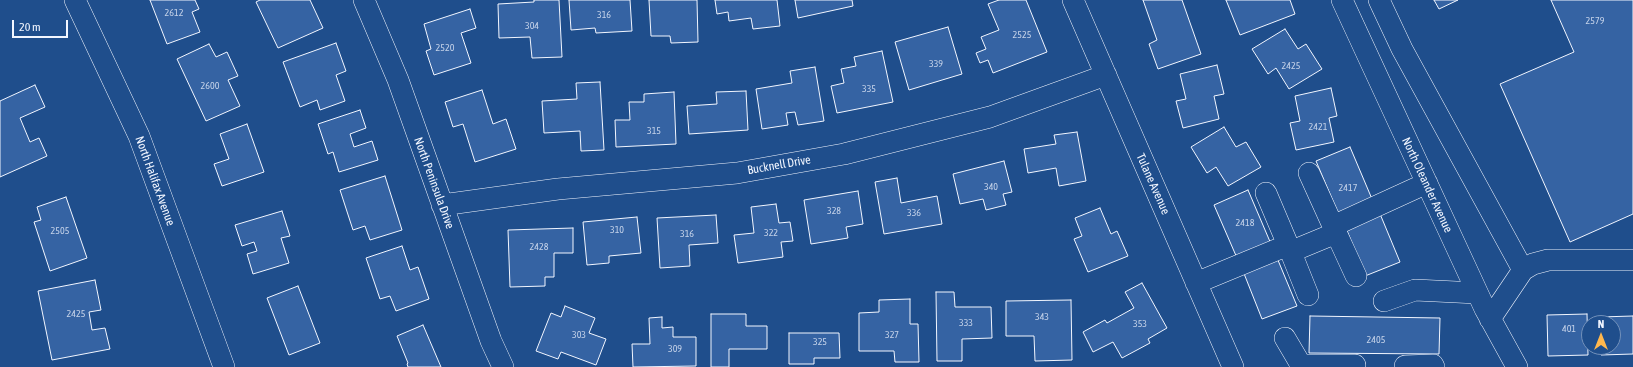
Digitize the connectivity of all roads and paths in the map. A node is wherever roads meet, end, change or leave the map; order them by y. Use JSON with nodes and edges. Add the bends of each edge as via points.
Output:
{"nodes":[{"id":1,"x":75,"y":0,"type":"edge"},
{"id":2,"x":364,"y":0,"type":"edge"},
{"id":3,"x":1073,"y":0,"type":"edge"},
{"id":4,"x":1342,"y":0,"type":"edge"},
{"id":5,"x":1380,"y":0,"type":"edge"},
{"id":6,"x":1106,"y":75,"type":"junction"},
{"id":7,"x":1309,"y":173,"type":"dead end"},
{"id":8,"x":1427,"y":183,"type":"junction"},
{"id":9,"x":1266,"y":193,"type":"dead end"},
{"id":10,"x":442,"y":205,"type":"junction"},
{"id":11,"x":1335,"y":229,"type":"junction"},
{"id":12,"x":1289,"y":249,"type":"junction"},
{"id":13,"x":1633,"y":260,"type":"edge"},
{"id":14,"x":1523,"y":270,"type":"junction"},
{"id":15,"x":1356,"y":276,"type":"dead end"},
{"id":16,"x":1196,"y":283,"type":"junction"},
{"id":17,"x":1477,"y":292,"type":"junction"},
{"id":18,"x":1308,"y":295,"type":"dead end"},
{"id":19,"x":1384,"y":302,"type":"dead end"},
{"id":20,"x":1490,"y":319,"type":"junction"},
{"id":21,"x":1285,"y":338,"type":"dead end"},
{"id":22,"x":1300,"y":366,"type":"edge"},
{"id":23,"x":1355,"y":366,"type":"dead end"},
{"id":24,"x":1405,"y":366,"type":"dead end"},
{"id":25,"x":224,"y":367,"type":"edge"},
{"id":26,"x":503,"y":367,"type":"edge"},
{"id":27,"x":1234,"y":367,"type":"edge"},
{"id":28,"x":1434,"y":367,"type":"edge"},
{"id":29,"x":1517,"y":367,"type":"edge"}],
"edges":[{"from":1,"to":25,"type":"street","name":"North Halifax Avenue","via":[[139,136]]},
{"from":2,"to":10,"type":"street","name":"North Peninsula Drive","via":[[398,80]]},
{"from":3,"to":6,"type":"street","name":"Tulane Avenue"},
{"from":4,"to":8,"type":"street","name":"North Oleander Avenue"},
{"from":5,"to":14,"type":"street","via":[[1402,49]]},
{"from":6,"to":10,"type":"street","name":"Bucknell Drive","via":[[990,116],[830,156],[736,173],[558,189]]},
{"from":6,"to":16,"type":"street","name":"Tulane Avenue"},
{"from":7,"to":11,"type":"street"},
{"from":8,"to":11,"type":"street"},
{"from":8,"to":17,"type":"street","name":"North Oleander Avenue"},
{"from":9,"to":12,"type":"street"},
{"from":10,"to":26,"type":"street","name":"North Peninsula Drive","via":[[491,341]]},
{"from":11,"to":12,"type":"street"},
{"from":11,"to":15,"type":"street"},
{"from":12,"to":16,"type":"street"},
{"from":12,"to":18,"type":"street"},
{"from":13,"to":14,"type":"street","via":[[1548,260]]},
{"from":14,"to":20,"type":"street"},
{"from":16,"to":27,"type":"street","name":"Tulane Avenue"},
{"from":17,"to":19,"type":"street","via":[[1415,290]]},
{"from":17,"to":20,"type":"street","name":"North Oleander Avenue"},
{"from":20,"to":29,"type":"street","name":"North Oleander Avenue"},
{"from":21,"to":22,"type":"street"},
{"from":22,"to":23,"type":"street"},
{"from":24,"to":28,"type":"street"}]}
